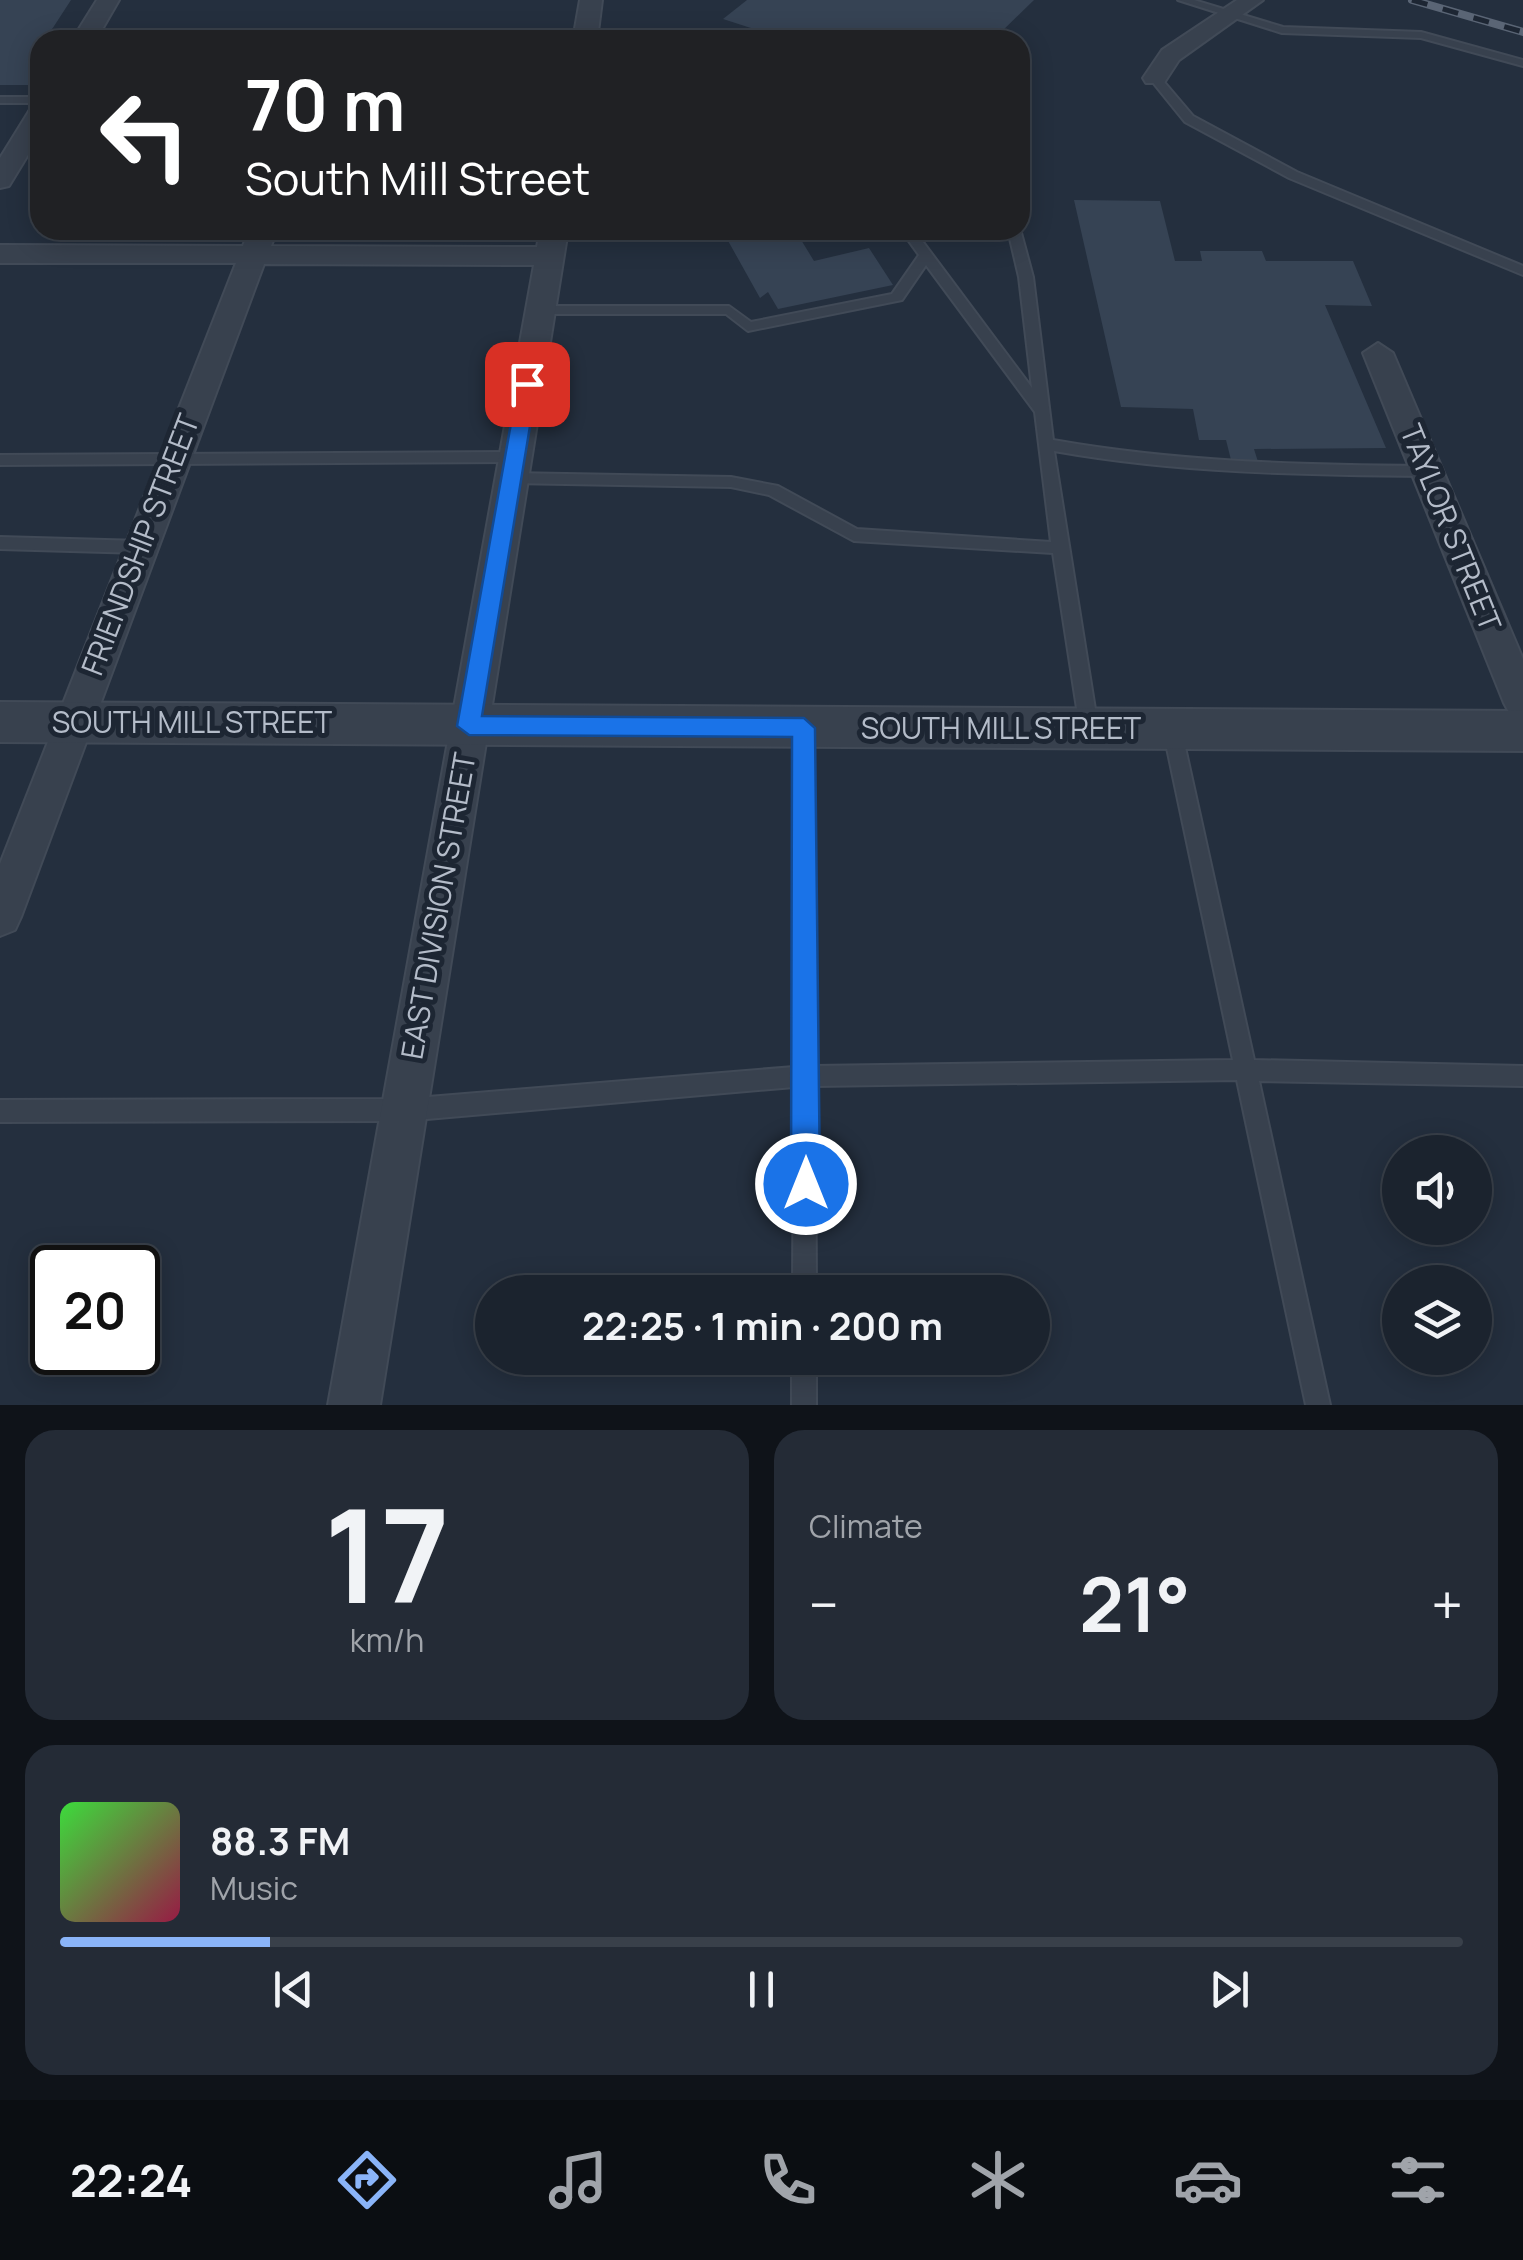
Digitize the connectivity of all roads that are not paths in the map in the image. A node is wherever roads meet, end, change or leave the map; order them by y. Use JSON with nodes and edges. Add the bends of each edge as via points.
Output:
{"nodes":[{"id":1,"x":108,"y":0,"type":"edge"},
{"id":2,"x":591,"y":0,"type":"edge"},
{"id":3,"x":1183,"y":0,"type":"edge"},
{"id":4,"x":1242,"y":7,"type":"edge"},
{"id":5,"x":90,"y":30,"type":"edge"},
{"id":6,"x":586,"y":30,"type":"edge"},
{"id":7,"x":1523,"y":63,"type":"edge"},
{"id":8,"x":1154,"y":78,"type":"joint"},
{"id":9,"x":0,"y":100,"type":"edge"},
{"id":10,"x":30,"y":100,"type":"edge"},
{"id":11,"x":30,"y":130,"type":"edge"},
{"id":12,"x":0,"y":180,"type":"edge"},
{"id":13,"x":916,"y":240,"type":"edge"},
{"id":14,"x":1017,"y":240,"type":"edge"},
{"id":15,"x":258,"y":243,"type":"edge"},
{"id":16,"x":551,"y":243,"type":"edge"},
{"id":17,"x":0,"y":254,"type":"edge"},
{"id":18,"x":926,"y":254,"type":"junction"},
{"id":19,"x":1523,"y":271,"type":"edge"},
{"id":20,"x":540,"y":310,"type":"junction"},
{"id":21,"x":1378,"y":352,"type":"dead end"},
{"id":22,"x":1042,"y":412,"type":"junction"},
{"id":23,"x":1046,"y":444,"type":"junction"},
{"id":24,"x":175,"y":458,"type":"junction"},
{"id":25,"x":0,"y":460,"type":"edge"},
{"id":26,"x":513,"y":468,"type":"junction"},
{"id":27,"x":1426,"y":471,"type":"junction"},
{"id":28,"x":0,"y":543,"type":"edge"},
{"id":29,"x":141,"y":547,"type":"junction"},
{"id":30,"x":1060,"y":548,"type":"junction"},
{"id":31,"x":1523,"y":703,"type":"edge"},
{"id":32,"x":0,"y":722,"type":"edge"},
{"id":33,"x":73,"y":722,"type":"junction"},
{"id":34,"x":469,"y":726,"type":"junction"},
{"id":35,"x":804,"y":728,"type":"junction"},
{"id":36,"x":1089,"y":729,"type":"junction"},
{"id":37,"x":1172,"y":730,"type":"junction"},
{"id":38,"x":1523,"y":731,"type":"edge"},
{"id":39,"x":0,"y":917,"type":"edge"},
{"id":40,"x":1244,"y":1070,"type":"junction"},
{"id":41,"x":806,"y":1076,"type":"junction"},
{"id":42,"x":1523,"y":1076,"type":"edge"},
{"id":43,"x":404,"y":1110,"type":"junction"},
{"id":44,"x":0,"y":1111,"type":"edge"},
{"id":45,"x":805,"y":1275,"type":"edge"},
{"id":46,"x":804,"y":1375,"type":"edge"},
{"id":47,"x":354,"y":1405,"type":"edge"},
{"id":48,"x":804,"y":1405,"type":"edge"},
{"id":49,"x":1318,"y":1405,"type":"edge"}],
"edges":[{"from":1,"to":5,"type":"street"},
{"from":2,"to":6,"type":"street"},
{"from":3,"to":4,"type":"lane"},
{"from":4,"to":7,"type":"lane","via":[[1282,30],[1421,34]]},
{"from":4,"to":8,"type":"street","via":[[1170,55]]},
{"from":8,"to":19,"type":"lane","via":[[1189,120],[1293,176]]},
{"from":9,"to":10,"type":"lane"},
{"from":11,"to":12,"type":"street"},
{"from":13,"to":18,"type":"lane"},
{"from":14,"to":22,"type":"lane"},
{"from":15,"to":16,"type":"street"},
{"from":15,"to":17,"type":"street"},
{"from":15,"to":24,"type":"street","name":"FRIENDSHIP STREET"},
{"from":16,"to":20,"type":"street","name":"EAST DIVISION STREET"},
{"from":18,"to":20,"type":"lane","via":[[897,297],[748,327],[730,310]]},
{"from":18,"to":22,"type":"lane"},
{"from":20,"to":26,"type":"street","name":"EAST DIVISION STREET"},
{"from":21,"to":27,"type":"street","name":"TAYLOR STREET"},
{"from":22,"to":23,"type":"lane"},
{"from":23,"to":27,"type":"lane","via":[[1134,462]]},
{"from":23,"to":30,"type":"lane"},
{"from":24,"to":25,"type":"lane"},
{"from":24,"to":26,"type":"lane"},
{"from":24,"to":29,"type":"street","name":"FRIENDSHIP STREET"},
{"from":26,"to":30,"type":"lane","via":[[731,482],[774,490],[854,534]]},
{"from":26,"to":34,"type":"street","name":"EAST DIVISION STREET"},
{"from":27,"to":31,"type":"street","name":"TAYLOR STREET"},
{"from":28,"to":29,"type":"lane"},
{"from":29,"to":33,"type":"street","name":"FRIENDSHIP STREET"},
{"from":30,"to":36,"type":"lane"},
{"from":32,"to":33,"type":"street","name":"SOUTH MILL STREET"},
{"from":33,"to":34,"type":"street","name":"SOUTH MILL STREET"},
{"from":33,"to":39,"type":"street","name":"FRIENDSHIP STREET"},
{"from":34,"to":35,"type":"street","name":"SOUTH MILL STREET"},
{"from":34,"to":43,"type":"street","name":"EAST DIVISION STREET"},
{"from":35,"to":36,"type":"street","name":"SOUTH MILL STREET"},
{"from":35,"to":41,"type":"lane"},
{"from":36,"to":37,"type":"street","name":"SOUTH MILL STREET"},
{"from":37,"to":38,"type":"street","name":"SOUTH MILL STREET"},
{"from":37,"to":40,"type":"lane"},
{"from":40,"to":41,"type":"lane"},
{"from":40,"to":42,"type":"lane"},
{"from":40,"to":49,"type":"lane"},
{"from":41,"to":43,"type":"lane"},
{"from":41,"to":45,"type":"lane"},
{"from":43,"to":44,"type":"lane"},
{"from":43,"to":47,"type":"street","name":"EAST DIVISION STREET"},
{"from":46,"to":48,"type":"lane"}]}
